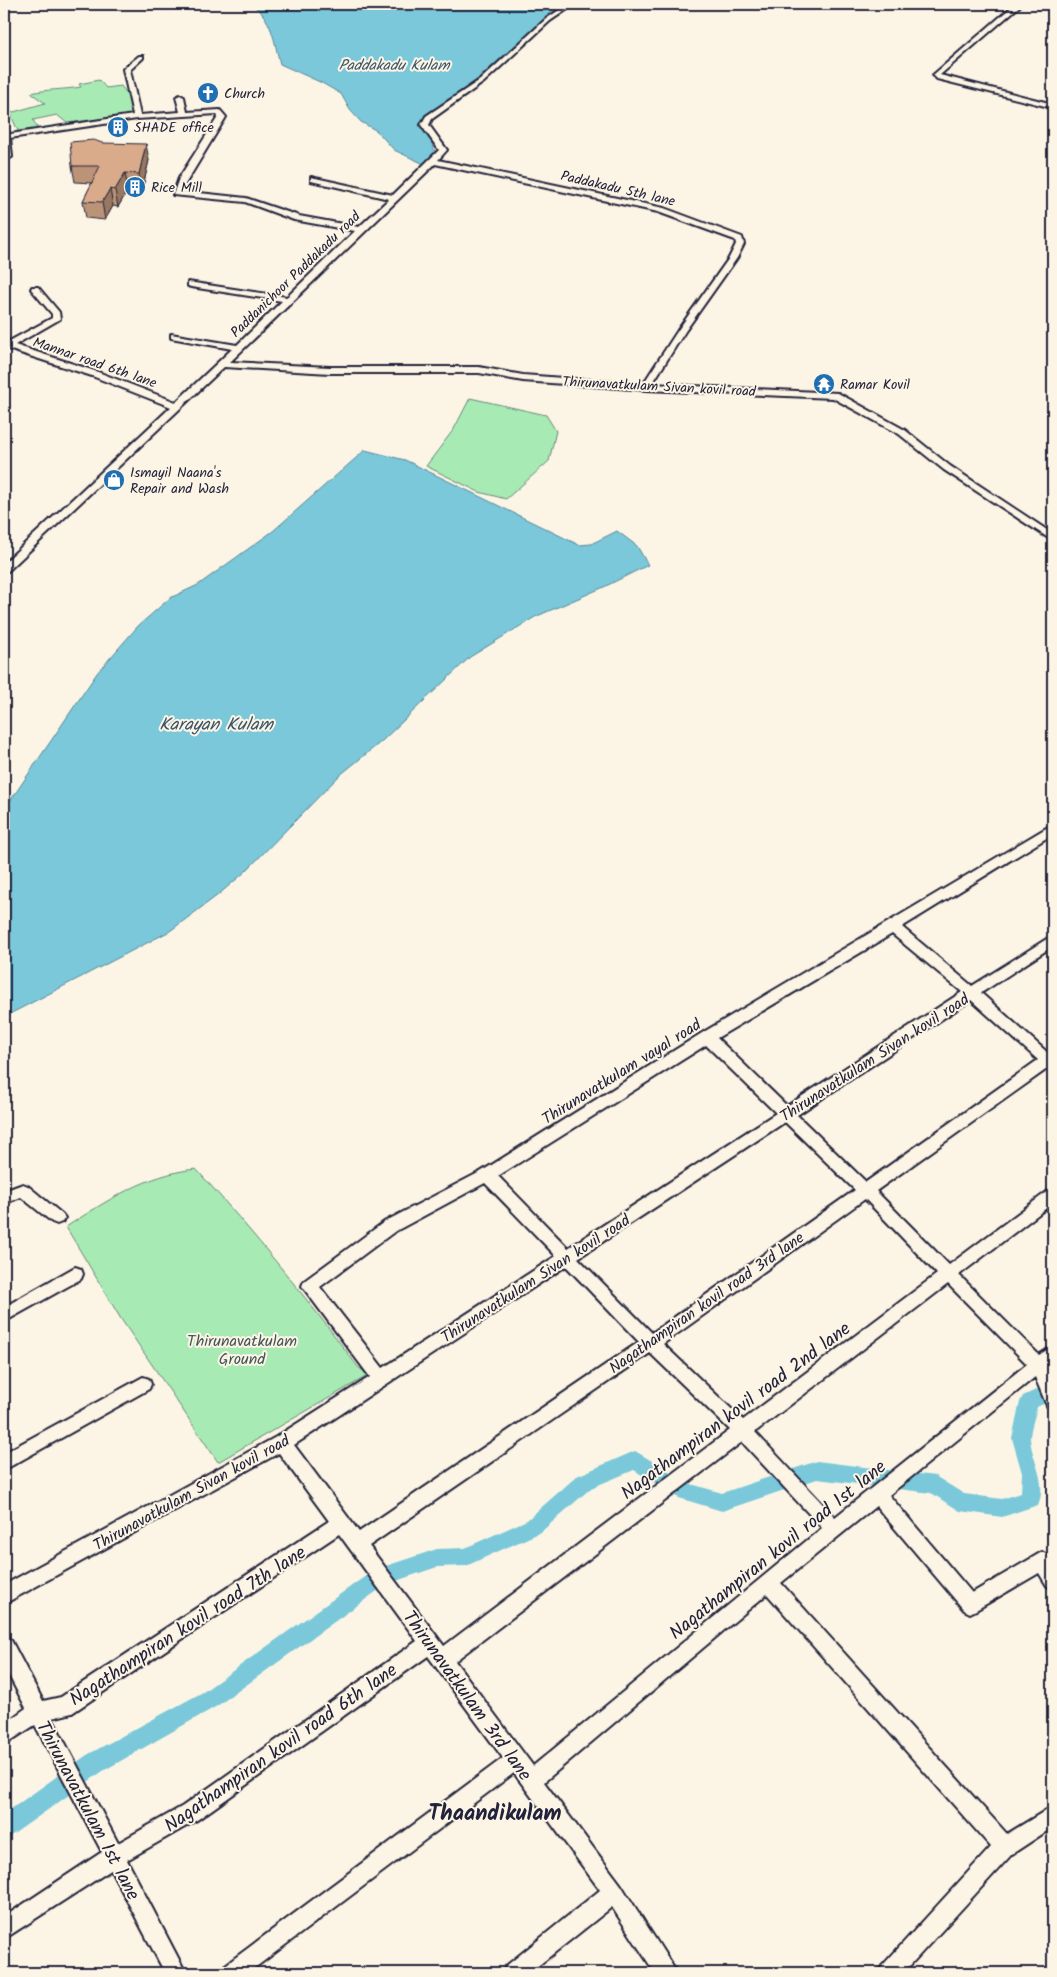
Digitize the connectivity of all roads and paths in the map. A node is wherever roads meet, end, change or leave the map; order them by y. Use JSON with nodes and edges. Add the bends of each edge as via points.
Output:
{"nodes":[{"id":1,"x":572,"y":4,"type":"edge"},
{"id":2,"x":1019,"y":4,"type":"edge"},
{"id":3,"x":140,"y":57,"type":"dead end"},
{"id":4,"x":180,"y":97,"type":"dead end"},
{"id":5,"x":1053,"y":106,"type":"edge"},
{"id":6,"x":184,"y":113,"type":"junction"},
{"id":7,"x":137,"y":117,"type":"junction"},
{"id":8,"x":5,"y":137,"type":"edge"},
{"id":9,"x":8,"y":157,"type":"dead end"},
{"id":10,"x":433,"y":161,"type":"junction"},
{"id":11,"x":314,"y":179,"type":"dead end"},
{"id":12,"x":395,"y":198,"type":"junction"},
{"id":13,"x":360,"y":230,"type":"junction"},
{"id":14,"x":191,"y":284,"type":"dead end"},
{"id":15,"x":35,"y":290,"type":"dead end"},
{"id":16,"x":290,"y":300,"type":"junction"},
{"id":17,"x":174,"y":336,"type":"dead end"},
{"id":18,"x":5,"y":347,"type":"edge"},
{"id":19,"x":239,"y":348,"type":"junction"},
{"id":20,"x":222,"y":364,"type":"junction"},
{"id":21,"x":646,"y":387,"type":"junction"},
{"id":22,"x":177,"y":406,"type":"junction"},
{"id":23,"x":1053,"y":538,"type":"edge"},
{"id":24,"x":4,"y":552,"type":"edge"},
{"id":25,"x":18,"y":555,"type":"junction"},
{"id":26,"x":4,"y":569,"type":"edge"},
{"id":27,"x":1053,"y":828,"type":"edge"},
{"id":28,"x":893,"y":927,"type":"junction"},
{"id":29,"x":1053,"y":940,"type":"edge"},
{"id":30,"x":972,"y":993,"type":"junction"},
{"id":31,"x":707,"y":1037,"type":"junction"},
{"id":32,"x":1051,"y":1061,"type":"edge"},
{"id":33,"x":786,"y":1113,"type":"junction"},
{"id":34,"x":486,"y":1175,"type":"junction"},
{"id":35,"x":864,"y":1190,"type":"junction"},
{"id":36,"x":1053,"y":1195,"type":"edge"},
{"id":37,"x":4,"y":1198,"type":"edge"},
{"id":38,"x":57,"y":1218,"type":"dead end"},
{"id":39,"x":568,"y":1256,"type":"junction"},
{"id":40,"x":75,"y":1274,"type":"dead end"},
{"id":41,"x":948,"y":1275,"type":"junction"},
{"id":42,"x":4,"y":1315,"type":"edge"},
{"id":43,"x":651,"y":1343,"type":"junction"},
{"id":44,"x":1053,"y":1353,"type":"edge"},
{"id":45,"x":1038,"y":1365,"type":"junction"},
{"id":46,"x":381,"y":1379,"type":"junction"},
{"id":47,"x":143,"y":1384,"type":"dead end"},
{"id":48,"x":1053,"y":1401,"type":"edge"},
{"id":49,"x":742,"y":1431,"type":"junction"},
{"id":50,"x":282,"y":1443,"type":"junction"},
{"id":51,"x":4,"y":1462,"type":"edge"},
{"id":52,"x":877,"y":1494,"type":"junction"},
{"id":53,"x":342,"y":1523,"type":"junction"},
{"id":54,"x":835,"y":1529,"type":"junction"},
{"id":55,"x":357,"y":1544,"type":"junction"},
{"id":56,"x":1053,"y":1580,"type":"edge"},
{"id":57,"x":768,"y":1582,"type":"junction"},
{"id":58,"x":4,"y":1595,"type":"edge"},
{"id":59,"x":430,"y":1643,"type":"junction"},
{"id":60,"x":4,"y":1646,"type":"edge"},
{"id":61,"x":442,"y":1659,"type":"junction"},
{"id":62,"x":37,"y":1712,"type":"junction"},
{"id":63,"x":4,"y":1735,"type":"edge"},
{"id":64,"x":516,"y":1760,"type":"junction"},
{"id":65,"x":531,"y":1780,"type":"junction"},
{"id":66,"x":1053,"y":1816,"type":"edge"},
{"id":67,"x":1005,"y":1847,"type":"junction"},
{"id":68,"x":114,"y":1856,"type":"junction"},
{"id":69,"x":614,"y":1892,"type":"junction"},
{"id":70,"x":4,"y":1930,"type":"edge"},
{"id":71,"x":176,"y":1973,"type":"edge"},
{"id":72,"x":231,"y":1973,"type":"edge"},
{"id":73,"x":513,"y":1973,"type":"edge"},
{"id":74,"x":667,"y":1973,"type":"edge"},
{"id":75,"x":889,"y":1973,"type":"edge"}],
"edges":[{"from":1,"to":10,"type":"street","via":[[548,20],[482,80],[429,118],[425,125],[443,150]]},
{"from":2,"to":5,"type":"street","via":[[936,75]]},
{"from":3,"to":7,"type":"street","via":[[126,69]]},
{"from":4,"to":6,"type":"street"},
{"from":6,"to":7,"type":"street"},
{"from":6,"to":13,"type":"street","via":[[220,112],[222,117],[176,193],[246,200],[297,218]]},
{"from":7,"to":8,"type":"street"},
{"from":8,"to":9,"type":"street"},
{"from":10,"to":12,"type":"street","name":"Paddanichoor Paddakadu road"},
{"from":10,"to":21,"type":"street","name":"Paddakadu 5th lane","via":[[660,210],[738,239],[740,244],[733,258]]},
{"from":11,"to":12,"type":"street"},
{"from":12,"to":13,"type":"street","name":"Paddanichoor Paddakadu road"},
{"from":13,"to":16,"type":"street","name":"Paddanichoor Paddakadu road"},
{"from":14,"to":16,"type":"street"},
{"from":15,"to":18,"type":"street","via":[[56,314],[56,320]]},
{"from":16,"to":19,"type":"street","name":"Paddanichoor Paddakadu road"},
{"from":17,"to":19,"type":"street"},
{"from":18,"to":22,"type":"street","name":"Mannar road 6th lane","via":[[96,374]]},
{"from":19,"to":20,"type":"street","name":"Paddanichoor Paddakadu road"},
{"from":20,"to":21,"type":"street","name":"Thirunavatkulam Sivan kovil road","via":[[330,370],[479,370],[523,378]]},
{"from":20,"to":22,"type":"street","name":"Paddanichoor Paddakadu road"},
{"from":21,"to":23,"type":"street","name":"Thirunavatkulam Sivan kovil road","via":[[835,395],[902,432],[946,468]]},
{"from":22,"to":25,"type":"street","name":"Paddanichoor Paddakadu road"},
{"from":24,"to":25,"type":"street"},
{"from":25,"to":26,"type":"street","name":"Paddanichoor Paddakadu road"},
{"from":27,"to":28,"type":"street","name":"Thirunavatkulam vayal road"},
{"from":28,"to":30,"type":"street"},
{"from":28,"to":31,"type":"street","name":"Thirunavatkulam vayal road"},
{"from":29,"to":30,"type":"street","name":"Thirunavatkulam Sivan kovil road"},
{"from":30,"to":32,"type":"street"},
{"from":30,"to":33,"type":"street","name":"Thirunavatkulam Sivan kovil road"},
{"from":31,"to":33,"type":"street"},
{"from":31,"to":34,"type":"street","name":"Thirunavatkulam vayal road"},
{"from":32,"to":35,"type":"street","name":"Nagathampiran kovil road 3rd lane"},
{"from":33,"to":35,"type":"street"},
{"from":33,"to":39,"type":"street","name":"Thirunavatkulam Sivan kovil road"},
{"from":34,"to":39,"type":"street"},
{"from":34,"to":46,"type":"street","name":"Thirunavatkulam vayal road","via":[[388,1227],[310,1286]]},
{"from":35,"to":41,"type":"street"},
{"from":35,"to":43,"type":"street","name":"Nagathampiran kovil road 3rd lane"},
{"from":36,"to":41,"type":"street","name":"Nagathampiran kovil road 2nd lane"},
{"from":37,"to":38,"type":"street","via":[[23,1190]]},
{"from":39,"to":43,"type":"street"},
{"from":39,"to":46,"type":"street","name":"Thirunavatkulam Sivan kovil road"},
{"from":40,"to":42,"type":"street"},
{"from":41,"to":45,"type":"street"},
{"from":41,"to":49,"type":"street","name":"Nagathampiran kovil road 2nd lane"},
{"from":43,"to":49,"type":"street"},
{"from":43,"to":55,"type":"street","name":"Nagathampiran kovil road 3rd lane"},
{"from":44,"to":45,"type":"street","name":"Nagathampiran kovil road 1st lane"},
{"from":45,"to":48,"type":"street"},
{"from":45,"to":52,"type":"street","name":"Nagathampiran kovil road 1st lane"},
{"from":46,"to":50,"type":"street","name":"Thirunavatkulam Sivan kovil road"},
{"from":47,"to":51,"type":"street"},
{"from":49,"to":54,"type":"street"},
{"from":49,"to":61,"type":"street","name":"Nagathampiran kovil road 2nd lane"},
{"from":50,"to":53,"type":"street","name":"Thirunavatkulam 3rd lane"},
{"from":50,"to":58,"type":"street","name":"Thirunavatkulam Sivan kovil road"},
{"from":52,"to":54,"type":"street","name":"Nagathampiran kovil road 1st lane"},
{"from":52,"to":56,"type":"street","via":[[970,1604],[1042,1561]]},
{"from":53,"to":55,"type":"street","name":"Thirunavatkulam 3rd lane"},
{"from":53,"to":62,"type":"street","name":"Nagathampiran kovil road 7th lane","via":[[65,1706]]},
{"from":54,"to":57,"type":"street","name":"Nagathampiran kovil road 1st lane"},
{"from":55,"to":59,"type":"street","name":"Thirunavatkulam 3rd lane"},
{"from":57,"to":65,"type":"street","name":"Nagathampiran kovil road 1st lane"},
{"from":57,"to":67,"type":"street"},
{"from":59,"to":61,"type":"street","name":"Thirunavatkulam 3rd lane"},
{"from":59,"to":68,"type":"street","name":"Nagathampiran kovil road 6th lane","via":[[190,1813]]},
{"from":60,"to":62,"type":"street","name":"Thirunavatkulam 1st lane"},
{"from":61,"to":64,"type":"street","name":"Thirunavatkulam 3rd lane"},
{"from":62,"to":63,"type":"street","name":"Nagathampiran kovil road 7th lane"},
{"from":62,"to":68,"type":"street","name":"Thirunavatkulam 1st lane"},
{"from":64,"to":65,"type":"street","name":"Thirunavatkulam 3rd lane"},
{"from":64,"to":72,"type":"street"},
{"from":65,"to":69,"type":"street","name":"Thirunavatkulam 3rd lane"},
{"from":66,"to":67,"type":"street"},
{"from":67,"to":75,"type":"street"},
{"from":68,"to":70,"type":"street","name":"Nagathampiran kovil road 6th lane"},
{"from":68,"to":71,"type":"street","name":"Thirunavatkulam 1st lane"},
{"from":69,"to":73,"type":"street"},
{"from":69,"to":74,"type":"street","name":"Thirunavatkulam 3rd lane"}]}
